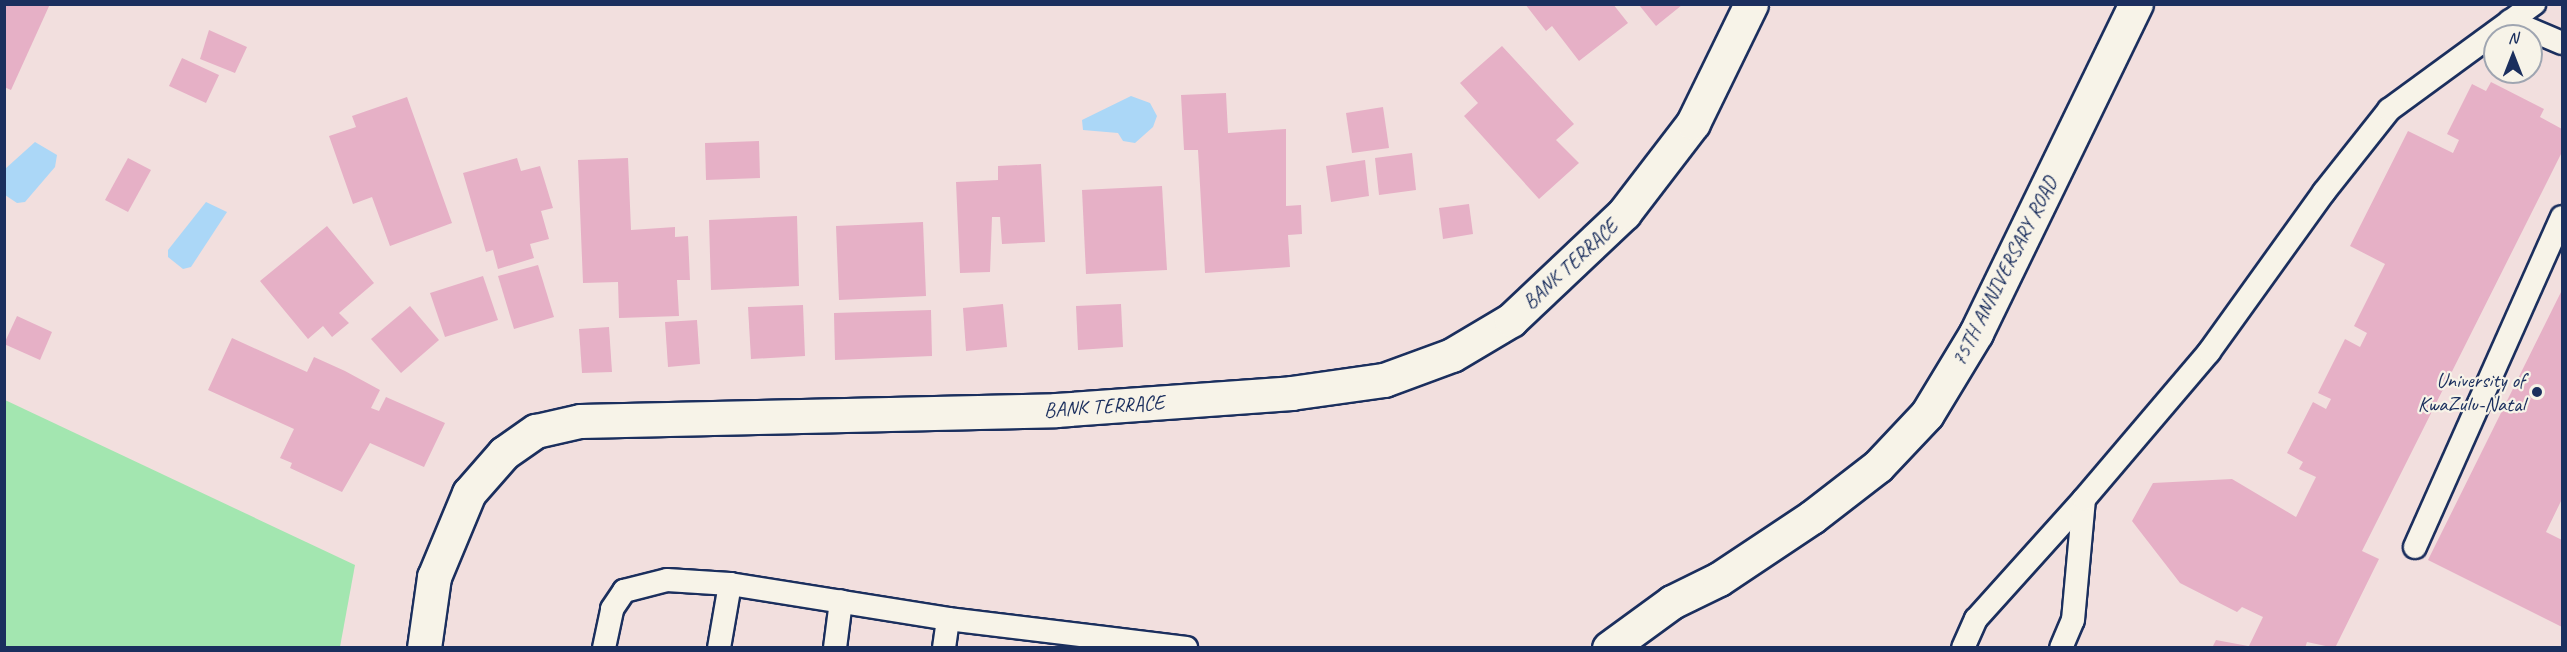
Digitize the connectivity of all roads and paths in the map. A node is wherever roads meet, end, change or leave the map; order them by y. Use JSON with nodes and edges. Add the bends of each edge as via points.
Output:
{"nodes":[{"id":1,"x":1751,"y":4,"type":"edge"},
{"id":2,"x":2136,"y":4,"type":"edge"},
{"id":3,"x":2534,"y":4,"type":"edge"},
{"id":4,"x":2510,"y":21,"type":"junction"},
{"id":5,"x":2562,"y":43,"type":"edge"},
{"id":6,"x":2562,"y":217,"type":"edge"},
{"id":7,"x":2084,"y":499,"type":"junction"},
{"id":8,"x":2415,"y":547,"type":"dead end"},
{"id":9,"x":730,"y":584,"type":"junction"},
{"id":10,"x":841,"y":601,"type":"junction"},
{"id":11,"x":948,"y":619,"type":"junction"},
{"id":12,"x":1640,"y":634,"type":"edge"},
{"id":13,"x":1056,"y":640,"type":"edge"},
{"id":14,"x":1176,"y":647,"type":"edge"},
{"id":15,"x":424,"y":648,"type":"edge"},
{"id":16,"x":604,"y":648,"type":"edge"},
{"id":17,"x":719,"y":648,"type":"edge"},
{"id":18,"x":835,"y":648,"type":"edge"},
{"id":19,"x":944,"y":648,"type":"edge"},
{"id":20,"x":1609,"y":648,"type":"edge"},
{"id":21,"x":1963,"y":648,"type":"edge"},
{"id":22,"x":2061,"y":648,"type":"edge"}],
"edges":[{"from":1,"to":15,"type":"street","name":"BANK TERRACE","via":[[1693,123],[1624,213],[1511,320],[1452,355],[1384,380],[1291,393],[1056,410],[580,421],[536,431],[504,453],[469,493],[434,577]]},
{"from":2,"to":12,"type":"street","name":"75TH ANNIVERSARY ROAD","via":[[1976,333],[1927,414],[1878,466],[1812,517]]},
{"from":3,"to":4,"type":"lane"},
{"from":4,"to":5,"type":"lane"},
{"from":4,"to":7,"type":"lane","via":[[2389,110],[2324,192],[2209,352]]},
{"from":6,"to":8,"type":"lane"},
{"from":7,"to":21,"type":"lane","via":[[1976,619]]},
{"from":7,"to":22,"type":"lane","via":[[2073,620]]},
{"from":9,"to":10,"type":"lane"},
{"from":9,"to":16,"type":"lane","via":[[667,580],[624,591],[612,609]]},
{"from":9,"to":17,"type":"lane"},
{"from":10,"to":11,"type":"lane"},
{"from":10,"to":18,"type":"lane"},
{"from":11,"to":13,"type":"lane"},
{"from":11,"to":19,"type":"lane"},
{"from":12,"to":20,"type":"street","name":"75TH ANNIVERSARY ROAD"},
{"from":13,"to":14,"type":"lane"}]}
